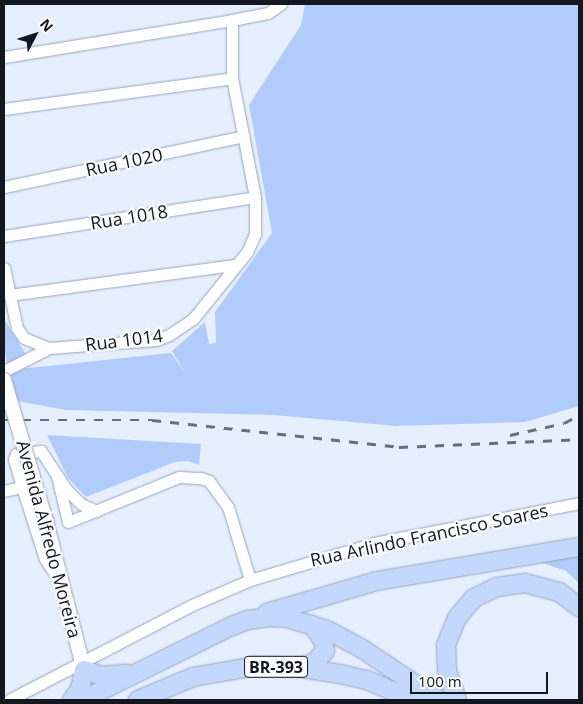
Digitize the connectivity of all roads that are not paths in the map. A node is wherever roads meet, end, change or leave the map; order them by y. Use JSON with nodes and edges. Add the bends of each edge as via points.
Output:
{"nodes":[{"id":1,"x":281,"y":4,"type":"edge"},
{"id":2,"x":232,"y":20,"type":"junction"},
{"id":3,"x":4,"y":57,"type":"edge"},
{"id":4,"x":232,"y":78,"type":"junction"},
{"id":5,"x":4,"y":109,"type":"edge"},
{"id":6,"x":244,"y":136,"type":"junction"},
{"id":7,"x":4,"y":187,"type":"edge"},
{"id":8,"x":255,"y":197,"type":"junction"},
{"id":9,"x":4,"y":236,"type":"edge"},
{"id":10,"x":233,"y":265,"type":"junction"},
{"id":11,"x":4,"y":268,"type":"edge"},
{"id":12,"x":9,"y":295,"type":"junction"},
{"id":13,"x":49,"y":348,"type":"junction"},
{"id":14,"x":4,"y":371,"type":"edge"},
{"id":15,"x":4,"y":380,"type":"edge"},
{"id":16,"x":57,"y":476,"type":"junction"},
{"id":17,"x":22,"y":488,"type":"junction"},
{"id":18,"x":4,"y":491,"type":"edge"},
{"id":19,"x":579,"y":503,"type":"edge"},
{"id":20,"x":97,"y":511,"type":"junction"},
{"id":21,"x":579,"y":547,"type":"edge"},
{"id":22,"x":250,"y":580,"type":"junction"},
{"id":23,"x":66,"y":589,"type":"junction"},
{"id":24,"x":579,"y":607,"type":"edge"},
{"id":25,"x":248,"y":620,"type":"junction"},
{"id":26,"x":312,"y":625,"type":"junction"},
{"id":27,"x":83,"y":665,"type":"junction"},
{"id":28,"x":302,"y":668,"type":"junction"},
{"id":29,"x":134,"y":673,"type":"junction"},
{"id":30,"x":9,"y":700,"type":"edge"},
{"id":31,"x":72,"y":700,"type":"edge"},
{"id":32,"x":82,"y":700,"type":"edge"},
{"id":33,"x":138,"y":700,"type":"edge"},
{"id":34,"x":414,"y":700,"type":"edge"},
{"id":35,"x":439,"y":700,"type":"edge"},
{"id":36,"x":457,"y":700,"type":"edge"}],
"edges":[{"from":1,"to":2,"type":"street","via":[[268,13]]},
{"from":2,"to":3,"type":"street"},
{"from":2,"to":4,"type":"street","name":"Rua 1014"},
{"from":4,"to":5,"type":"street"},
{"from":4,"to":6,"type":"street","name":"Rua 1014"},
{"from":6,"to":7,"type":"street","name":"Rua 1020"},
{"from":6,"to":8,"type":"street","name":"Rua 1014"},
{"from":8,"to":9,"type":"street","name":"Rua 1018"},
{"from":8,"to":10,"type":"street","name":"Rua 1014","via":[[252,243]]},
{"from":10,"to":12,"type":"street"},
{"from":10,"to":13,"type":"street","name":"Rua 1014","via":[[192,319],[169,336],[156,340]]},
{"from":11,"to":12,"type":"street"},
{"from":12,"to":13,"type":"street","via":[[17,328],[24,338]]},
{"from":13,"to":14,"type":"street","name":"Rua 1014"},
{"from":15,"to":23,"type":"street","name":"Avenida Alfredo Moreira","bridge":true},
{"from":16,"to":17,"type":"street","via":[[41,451],[19,452],[14,459]]},
{"from":16,"to":20,"type":"street","via":[[73,498]]},
{"from":16,"to":20,"type":"street","via":[[65,518],[71,522]]},
{"from":17,"to":18,"type":"street"},
{"from":17,"to":23,"type":"street","via":[[45,559]]},
{"from":19,"to":22,"type":"street","name":"Rua Arlindo Francisco Soares","via":[[374,543]]},
{"from":20,"to":22,"type":"street","via":[[179,477],[201,478],[217,488],[228,508]]},
{"from":21,"to":25,"type":"highway","via":[[377,580]]},
{"from":22,"to":27,"type":"street","name":"Rua Arlindo Francisco Soares"},
{"from":23,"to":27,"type":"street","name":"Avenida Alfredo Moreira"},
{"from":24,"to":36,"type":"highway","via":[[559,592],[525,582],[497,586],[474,598],[457,618],[446,645],[447,670]]},
{"from":25,"to":26,"type":"highway","via":[[288,618]]},
{"from":25,"to":29,"type":"highway"},
{"from":26,"to":28,"type":"highway","via":[[323,640],[325,651],[315,662]]},
{"from":26,"to":35,"type":"highway","via":[[360,648]]},
{"from":27,"to":29,"type":"highway","via":[[101,676]]},
{"from":27,"to":30,"type":"street","name":"Rua Arlindo Francisco Soares"},
{"from":27,"to":31,"type":"highway","via":[[80,688]]},
{"from":28,"to":33,"type":"highway","number":"BR-393","via":[[256,666],[218,670],[170,684]]},
{"from":28,"to":34,"type":"highway","number":"BR-393","via":[[367,680]]},
{"from":29,"to":32,"type":"highway"}]}
